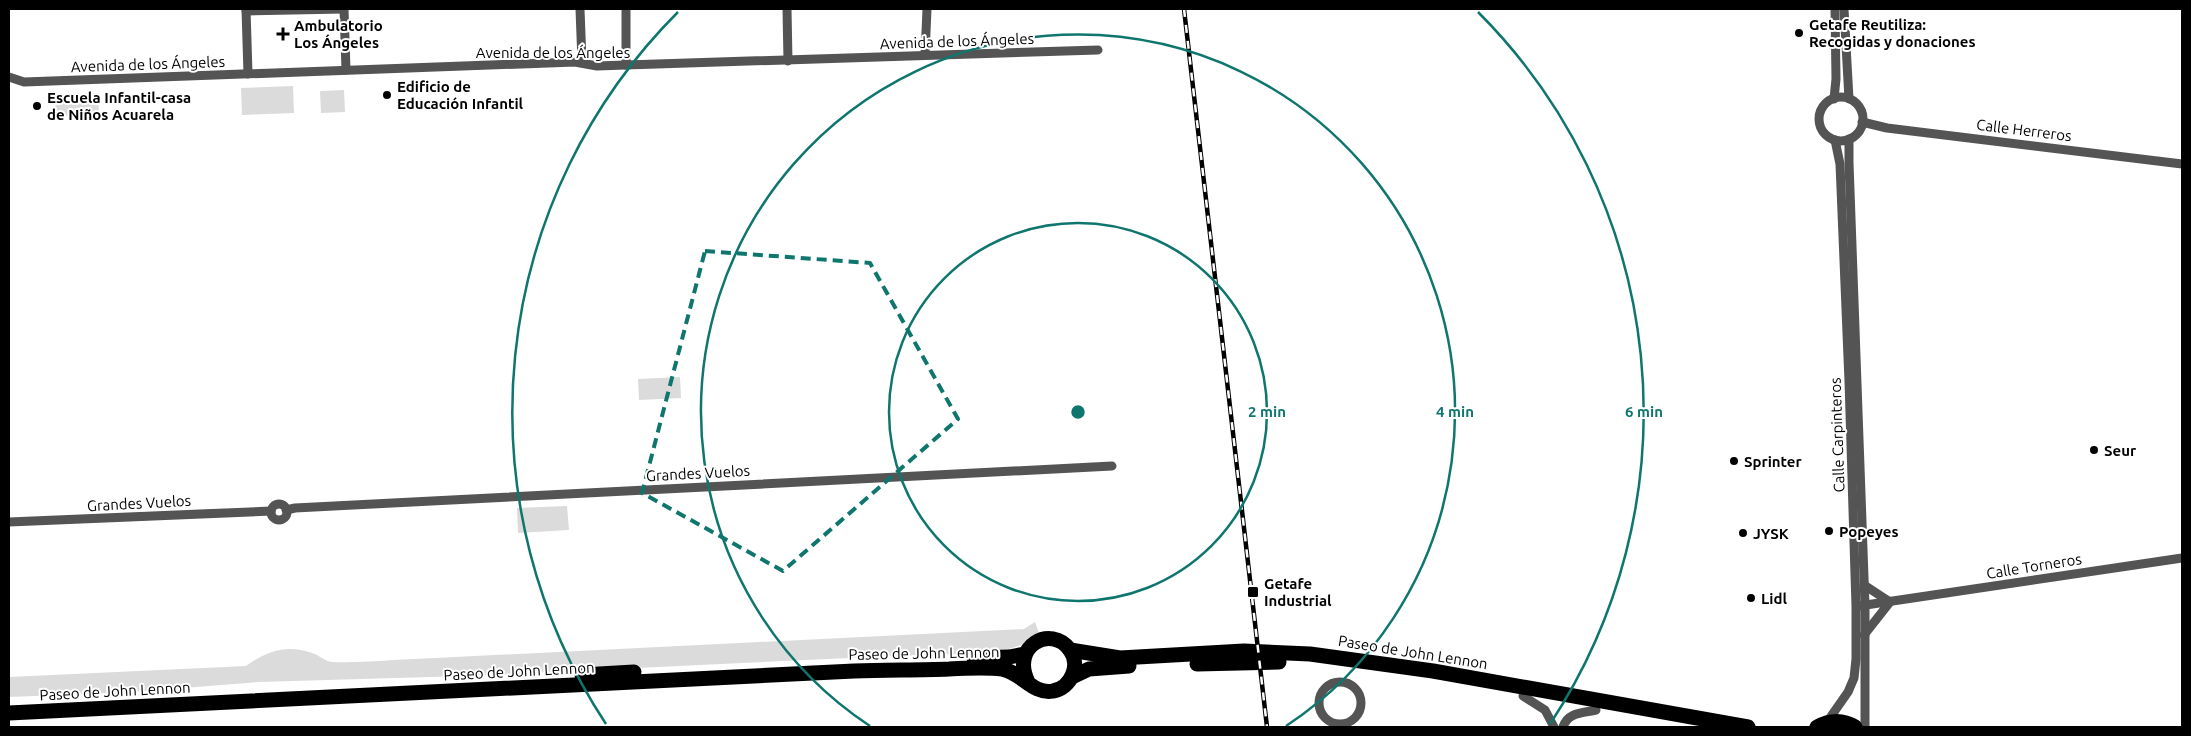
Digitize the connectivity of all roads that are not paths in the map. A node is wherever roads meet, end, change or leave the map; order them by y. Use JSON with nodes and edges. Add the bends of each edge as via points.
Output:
{"nodes":[{"id":1,"x":344,"y":9,"type":"edge"},
{"id":2,"x":580,"y":9,"type":"edge"},
{"id":3,"x":626,"y":9,"type":"edge"},
{"id":4,"x":787,"y":9,"type":"edge"},
{"id":5,"x":927,"y":9,"type":"edge"},
{"id":6,"x":1835,"y":9,"type":"edge"},
{"id":7,"x":1844,"y":9,"type":"edge"},
{"id":8,"x":246,"y":10,"type":"edge"},
{"id":9,"x":1098,"y":50,"type":"dead end"},
{"id":10,"x":925,"y":55,"type":"junction"},
{"id":11,"x":788,"y":61,"type":"junction"},
{"id":12,"x":582,"y":62,"type":"junction"},
{"id":13,"x":626,"y":66,"type":"junction"},
{"id":14,"x":346,"y":70,"type":"junction"},
{"id":15,"x":248,"y":74,"type":"junction"},
{"id":16,"x":9,"y":77,"type":"edge"},
{"id":17,"x":1834,"y":99,"type":"junction"},
{"id":18,"x":1849,"y":99,"type":"junction"},
{"id":19,"x":1862,"y":122,"type":"junction"},
{"id":20,"x":1850,"y":139,"type":"junction"},
{"id":21,"x":1834,"y":140,"type":"junction"},
{"id":22,"x":2182,"y":164,"type":"edge"},
{"id":23,"x":1112,"y":466,"type":"dead end"},
{"id":24,"x":9,"y":522,"type":"edge"},
{"id":25,"x":2182,"y":558,"type":"edge"},
{"id":26,"x":1864,"y":585,"type":"junction"},
{"id":27,"x":1890,"y":602,"type":"junction"},
{"id":28,"x":1861,"y":606,"type":"junction"},
{"id":29,"x":1864,"y":635,"type":"junction"},
{"id":30,"x":1070,"y":650,"type":"junction"},
{"id":31,"x":1025,"y":654,"type":"junction"},
{"id":32,"x":1118,"y":663,"type":"junction"},
{"id":33,"x":1432,"y":676,"type":"junction"},
{"id":34,"x":1072,"y":677,"type":"junction"},
{"id":35,"x":1028,"y":682,"type":"junction"},
{"id":36,"x":1523,"y":696,"type":"junction"},
{"id":37,"x":9,"y":703,"type":"edge"},
{"id":38,"x":1596,"y":710,"type":"junction"},
{"id":39,"x":9,"y":713,"type":"edge"},
{"id":40,"x":1352,"y":724,"type":"edge"},
{"id":41,"x":1819,"y":726,"type":"edge"},
{"id":42,"x":1554,"y":727,"type":"edge"},
{"id":43,"x":1563,"y":727,"type":"edge"},
{"id":44,"x":1692,"y":727,"type":"edge"},
{"id":45,"x":1748,"y":727,"type":"edge"},
{"id":46,"x":1855,"y":727,"type":"edge"},
{"id":47,"x":1865,"y":727,"type":"edge"}],
"edges":[{"from":1,"to":8,"type":"street"},
{"from":1,"to":14,"type":"street"},
{"from":2,"to":12,"type":"street"},
{"from":3,"to":13,"type":"street"},
{"from":4,"to":11,"type":"street"},
{"from":5,"to":10,"type":"street"},
{"from":6,"to":17,"type":"street"},
{"from":7,"to":18,"type":"street"},
{"from":8,"to":15,"type":"street"},
{"from":9,"to":10,"type":"street","name":"Avenida de los Ángeles"},
{"from":10,"to":11,"type":"street","name":"Avenida de los Ángeles"},
{"from":11,"to":13,"type":"street","name":"Avenida de los Ángeles"},
{"from":12,"to":13,"type":"street","name":"Avenida de los Ángeles","via":[[597,66]]},
{"from":12,"to":14,"type":"street","name":"Avenida de los Ángeles"},
{"from":14,"to":15,"type":"street","name":"Avenida de los Ángeles"},
{"from":15,"to":16,"type":"street","name":"Avenida de los Ángeles","via":[[24,82]]},
{"from":17,"to":18,"type":"street"},
{"from":17,"to":21,"type":"street","via":[[1820,111],[1819,123],[1826,136]]},
{"from":18,"to":19,"type":"street","via":[[1858,106]]},
{"from":19,"to":20,"type":"street","via":[[1860,130]]},
{"from":19,"to":22,"type":"street","name":"Calle Herreros","via":[[1888,128]]},
{"from":20,"to":21,"type":"street"},
{"from":20,"to":26,"type":"street","name":"Calle Carpinteros"},
{"from":21,"to":28,"type":"street","name":"Calle Carpinteros","via":[[1840,174]]},
{"from":23,"to":24,"type":"street","name":"Grandes Vuelos","via":[[286,510],[278,504],[271,512]]},
{"from":25,"to":27,"type":"street","name":"Calle Torneros"},
{"from":26,"to":27,"type":"street"},
{"from":26,"to":28,"type":"street","name":"Calle Carpinteros"},
{"from":27,"to":28,"type":"street","name":"Calle Torneros"},
{"from":27,"to":29,"type":"street"},
{"from":28,"to":29,"type":"street","name":"Calle Carpinteros"},
{"from":28,"to":41,"type":"street","name":"Calle Carpinteros","via":[[1854,678],[1844,700]]},
{"from":29,"to":47,"type":"street","name":"Calle Carpinteros"},
{"from":30,"to":31,"type":"highway","via":[[1057,640],[1048,639],[1036,642]]},
{"from":30,"to":32,"type":"highway","name":"Paseo de John Lennon"},
{"from":30,"to":34,"type":"highway","via":[[1075,668]]},
{"from":31,"to":35,"type":"highway","via":[[1023,671]]},
{"from":31,"to":37,"type":"highway","name":"Paseo de John Lennon","via":[[1002,658],[855,661]]},
{"from":32,"to":33,"type":"highway","name":"Paseo de John Lennon","via":[[1244,651],[1278,652],[1310,654]]},
{"from":32,"to":34,"type":"highway","name":"Paseo de John Lennon"},
{"from":33,"to":36,"type":"highway","name":"Paseo de John Lennon"},
{"from":33,"to":45,"type":"highway","name":"Paseo de John Lennon"},
{"from":34,"to":35,"type":"highway","via":[[1062,688],[1053,691],[1036,689]]},
{"from":35,"to":39,"type":"highway","name":"Paseo de John Lennon","via":[[1008,670],[986,668],[854,671]]},
{"from":36,"to":38,"type":"highway","name":"Paseo de John Lennon"},
{"from":36,"to":42,"type":"street","via":[[1544,710]]},
{"from":38,"to":43,"type":"street","via":[[1575,714],[1565,720]]},
{"from":38,"to":44,"type":"highway","name":"Paseo de John Lennon"},
{"from":40,"to":40,"type":"street","via":[[1361,710],[1361,696],[1352,684],[1331,683],[1325,687],[1319,700],[1321,713],[1338,724]]},
{"from":41,"to":46,"type":"highway","via":[[1840,721]]}]}
